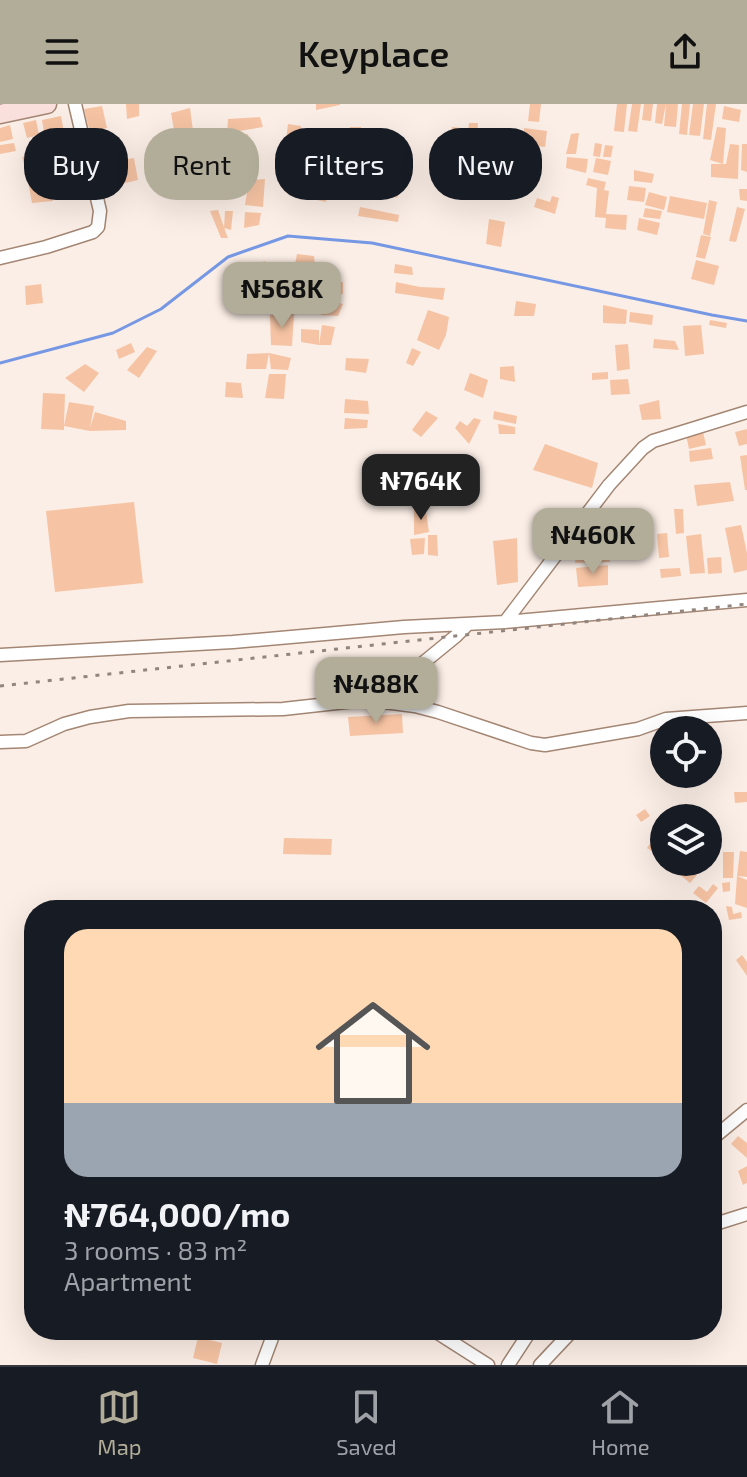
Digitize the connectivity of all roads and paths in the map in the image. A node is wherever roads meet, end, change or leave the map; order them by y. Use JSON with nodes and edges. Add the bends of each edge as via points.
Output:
{"nodes":[{"id":1,"x":47,"y":104,"type":"edge"},
{"id":2,"x":75,"y":104,"type":"edge"},
{"id":3,"x":0,"y":114,"type":"edge"},
{"id":4,"x":0,"y":258,"type":"edge"},
{"id":5,"x":747,"y":412,"type":"edge"},
{"id":6,"x":747,"y":600,"type":"edge"},
{"id":7,"x":505,"y":622,"type":"junction"},
{"id":8,"x":468,"y":624,"type":"junction"},
{"id":9,"x":0,"y":655,"type":"edge"},
{"id":10,"x":364,"y":700,"type":"junction"},
{"id":11,"x":747,"y":713,"type":"edge"},
{"id":12,"x":0,"y":742,"type":"edge"},
{"id":13,"x":747,"y":1110,"type":"edge"},
{"id":14,"x":722,"y":1131,"type":"edge"},
{"id":15,"x":747,"y":1214,"type":"edge"},
{"id":16,"x":722,"y":1222,"type":"edge"},
{"id":17,"x":271,"y":1340,"type":"edge"},
{"id":18,"x":449,"y":1340,"type":"edge"},
{"id":19,"x":524,"y":1340,"type":"edge"},
{"id":20,"x":564,"y":1340,"type":"edge"},
{"id":21,"x":262,"y":1365,"type":"edge"},
{"id":22,"x":488,"y":1365,"type":"edge"},
{"id":23,"x":508,"y":1365,"type":"edge"},
{"id":24,"x":540,"y":1365,"type":"edge"}],
"edges":[{"from":1,"to":3,"type":"main road"},
{"from":2,"to":4,"type":"street","via":[[100,211],[98,227]]},
{"from":5,"to":7,"type":"street","via":[[643,448]]},
{"from":6,"to":7,"type":"street"},
{"from":7,"to":8,"type":"street"},
{"from":8,"to":9,"type":"street"},
{"from":8,"to":10,"type":"street","via":[[396,685]]},
{"from":10,"to":11,"type":"street","via":[[427,709],[545,745],[666,719]]},
{"from":10,"to":12,"type":"street","via":[[283,709],[129,711],[64,724],[26,741]]},
{"from":13,"to":14,"type":"street"},
{"from":15,"to":16,"type":"street"},
{"from":17,"to":21,"type":"street"},
{"from":18,"to":22,"type":"street"},
{"from":19,"to":23,"type":"street"},
{"from":20,"to":24,"type":"street"}]}
